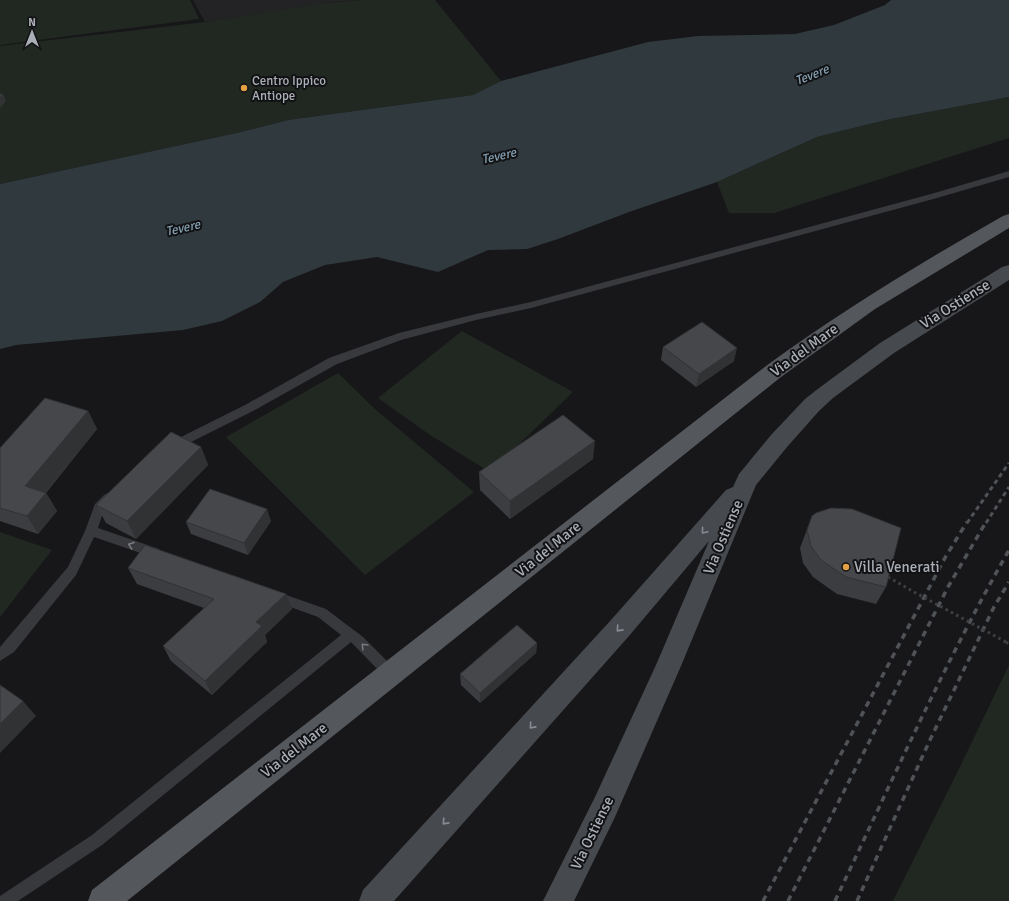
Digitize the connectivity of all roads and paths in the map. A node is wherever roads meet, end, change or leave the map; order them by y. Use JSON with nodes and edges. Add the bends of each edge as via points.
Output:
{"nodes":[{"id":1,"x":1009,"y":174,"type":"edge"},
{"id":2,"x":1009,"y":220,"type":"edge"},
{"id":3,"x":1009,"y":271,"type":"edge"},
{"id":4,"x":163,"y":452,"type":"edge"},
{"id":5,"x":747,"y":480,"type":"junction"},
{"id":6,"x":117,"y":490,"type":"edge"},
{"id":7,"x":91,"y":531,"type":"junction"},
{"id":8,"x":164,"y":556,"type":"edge"},
{"id":9,"x":888,"y":577,"type":"edge"},
{"id":10,"x":264,"y":592,"type":"edge"},
{"id":11,"x":350,"y":635,"type":"junction"},
{"id":12,"x":1008,"y":643,"type":"edge"},
{"id":13,"x":0,"y":655,"type":"edge"},
{"id":14,"x":391,"y":674,"type":"junction"},
{"id":15,"x":5,"y":901,"type":"edge"},
{"id":16,"x":103,"y":901,"type":"edge"},
{"id":17,"x":374,"y":901,"type":"edge"},
{"id":18,"x":558,"y":901,"type":"edge"}],
"edges":[{"from":1,"to":4,"type":"lane","via":[[531,305],[399,337],[333,361]]},
{"from":2,"to":14,"type":"main road","name":"Via del Mare","via":[[916,274],[824,334],[757,384]]},
{"from":3,"to":5,"type":"main road","name":"Via Ostiense","via":[[891,344],[826,393],[782,436]]},
{"from":5,"to":17,"type":"main road","one_way":true,"via":[[620,628]]},
{"from":5,"to":18,"type":"main road","name":"Via Ostiense","via":[[608,800]]},
{"from":6,"to":7,"type":"lane","via":[[99,507]]},
{"from":8,"to":7,"type":"lane","one_way":true},
{"from":7,"to":13,"type":"lane","via":[[72,571],[9,648]]},
{"from":9,"to":12,"type":"path","bridge":true},
{"from":10,"to":11,"type":"lane","via":[[322,613]]},
{"from":14,"to":11,"type":"lane","one_way":true},
{"from":11,"to":15,"type":"lane","via":[[98,840]]},
{"from":14,"to":16,"type":"main road","name":"Via del Mare"}]}
